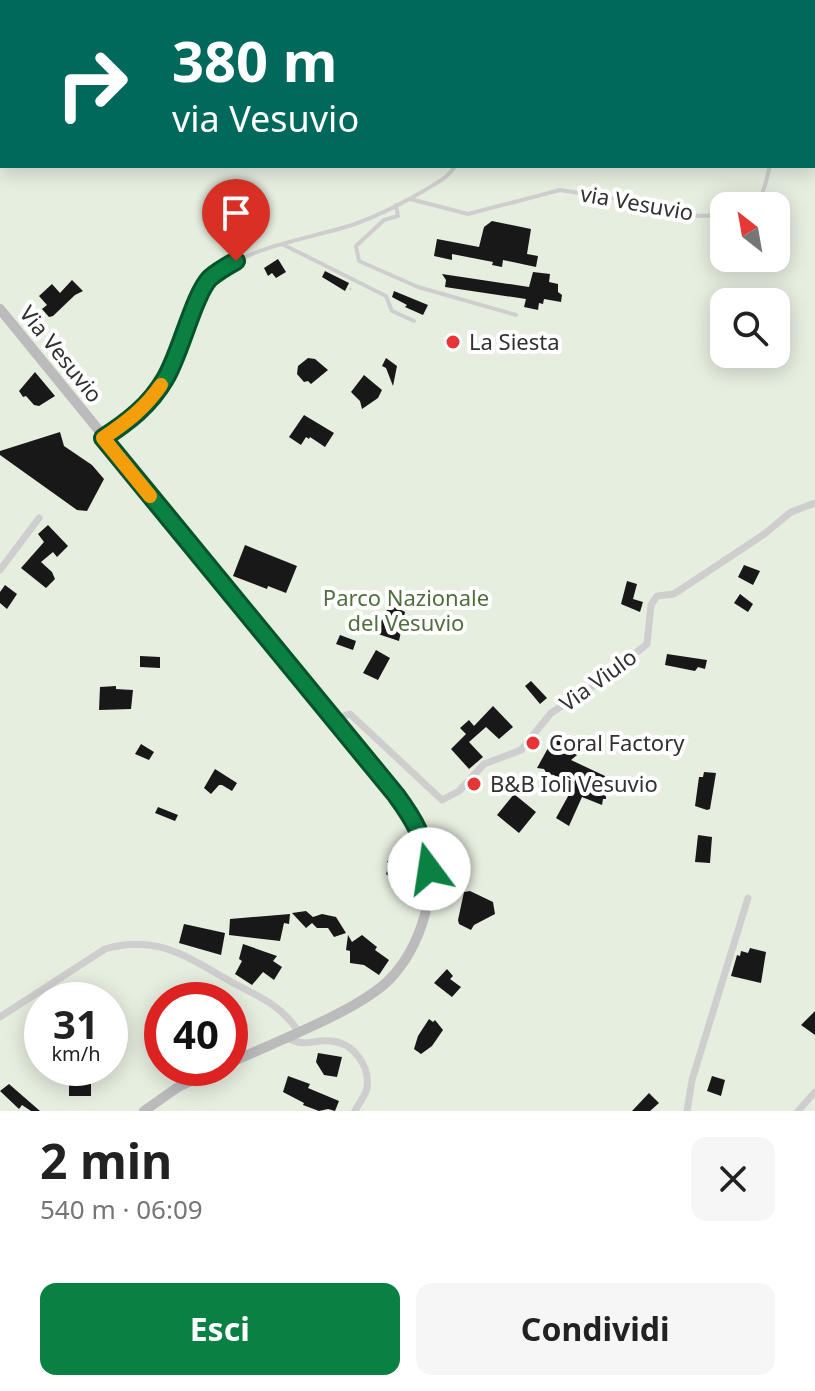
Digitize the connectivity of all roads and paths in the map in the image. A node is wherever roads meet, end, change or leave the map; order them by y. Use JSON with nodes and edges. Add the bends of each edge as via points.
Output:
{"nodes":[{"id":1,"x":454,"y":168,"type":"edge"},
{"id":2,"x":769,"y":168,"type":"edge"},
{"id":3,"x":762,"y":192,"type":"edge"},
{"id":4,"x":410,"y":199,"type":"junction"},
{"id":5,"x":396,"y":205,"type":"junction"},
{"id":6,"x":710,"y":216,"type":"edge"},
{"id":7,"x":281,"y":244,"type":"junction"},
{"id":8,"x":0,"y":309,"type":"edge"},
{"id":9,"x":516,"y":315,"type":"dead end"},
{"id":10,"x":414,"y":321,"type":"dead end"},
{"id":11,"x":103,"y":438,"type":"junction"},
{"id":12,"x":815,"y":503,"type":"edge"},
{"id":13,"x":39,"y":518,"type":"dead end"},
{"id":14,"x":0,"y":570,"type":"edge"},
{"id":15,"x":333,"y":719,"type":"junction"},
{"id":16,"x":748,"y":898,"type":"dead end"},
{"id":17,"x":0,"y":1017,"type":"edge"},
{"id":18,"x":298,"y":1031,"type":"junction"},
{"id":19,"x":284,"y":1037,"type":"junction"},
{"id":20,"x":248,"y":1054,"type":"edge"},
{"id":21,"x":180,"y":1086,"type":"edge"},
{"id":22,"x":815,"y":1092,"type":"edge"},
{"id":23,"x":144,"y":1111,"type":"edge"},
{"id":24,"x":355,"y":1111,"type":"edge"},
{"id":25,"x":687,"y":1111,"type":"edge"},
{"id":26,"x":798,"y":1111,"type":"edge"}],
"edges":[{"from":1,"to":4,"type":"lane"},
{"from":2,"to":3,"type":"lane"},
{"from":4,"to":5,"type":"lane"},
{"from":4,"to":6,"type":"lane","name":"via Vesuvio","via":[[468,214],[560,190]]},
{"from":5,"to":7,"type":"lane","via":[[357,223]]},
{"from":5,"to":9,"type":"lane","via":[[398,216],[384,220],[356,246],[359,261],[418,287]]},
{"from":7,"to":10,"type":"lane","via":[[386,296],[392,311]]},
{"from":7,"to":11,"type":"lane","via":[[236,261],[209,279],[165,379],[148,403]]},
{"from":8,"to":11,"type":"street","name":"Via Vesuvio"},
{"from":11,"to":15,"type":"street","name":"Via Vesuvio"},
{"from":12,"to":15,"type":"street","name":"Via Viulo","via":[[791,512],[674,594],[657,596],[651,605],[647,644],[551,713],[521,750],[484,764],[459,791],[442,800],[350,714]]},
{"from":13,"to":14,"type":"street"},
{"from":15,"to":18,"type":"street","name":"Via Vesuvio","via":[[415,821],[425,843],[428,895],[422,925],[388,980]]},
{"from":16,"to":25,"type":"street"},
{"from":17,"to":18,"type":"street","via":[[105,949],[133,943],[194,958],[269,1003]]},
{"from":18,"to":19,"type":"street","name":"Via Vesuvio"},
{"from":19,"to":20,"type":"street","name":"Via Vesuvio"},
{"from":19,"to":24,"type":"street","via":[[302,1045],[332,1041],[363,1061],[367,1089]]},
{"from":21,"to":23,"type":"street"},
{"from":22,"to":26,"type":"street"}]}
